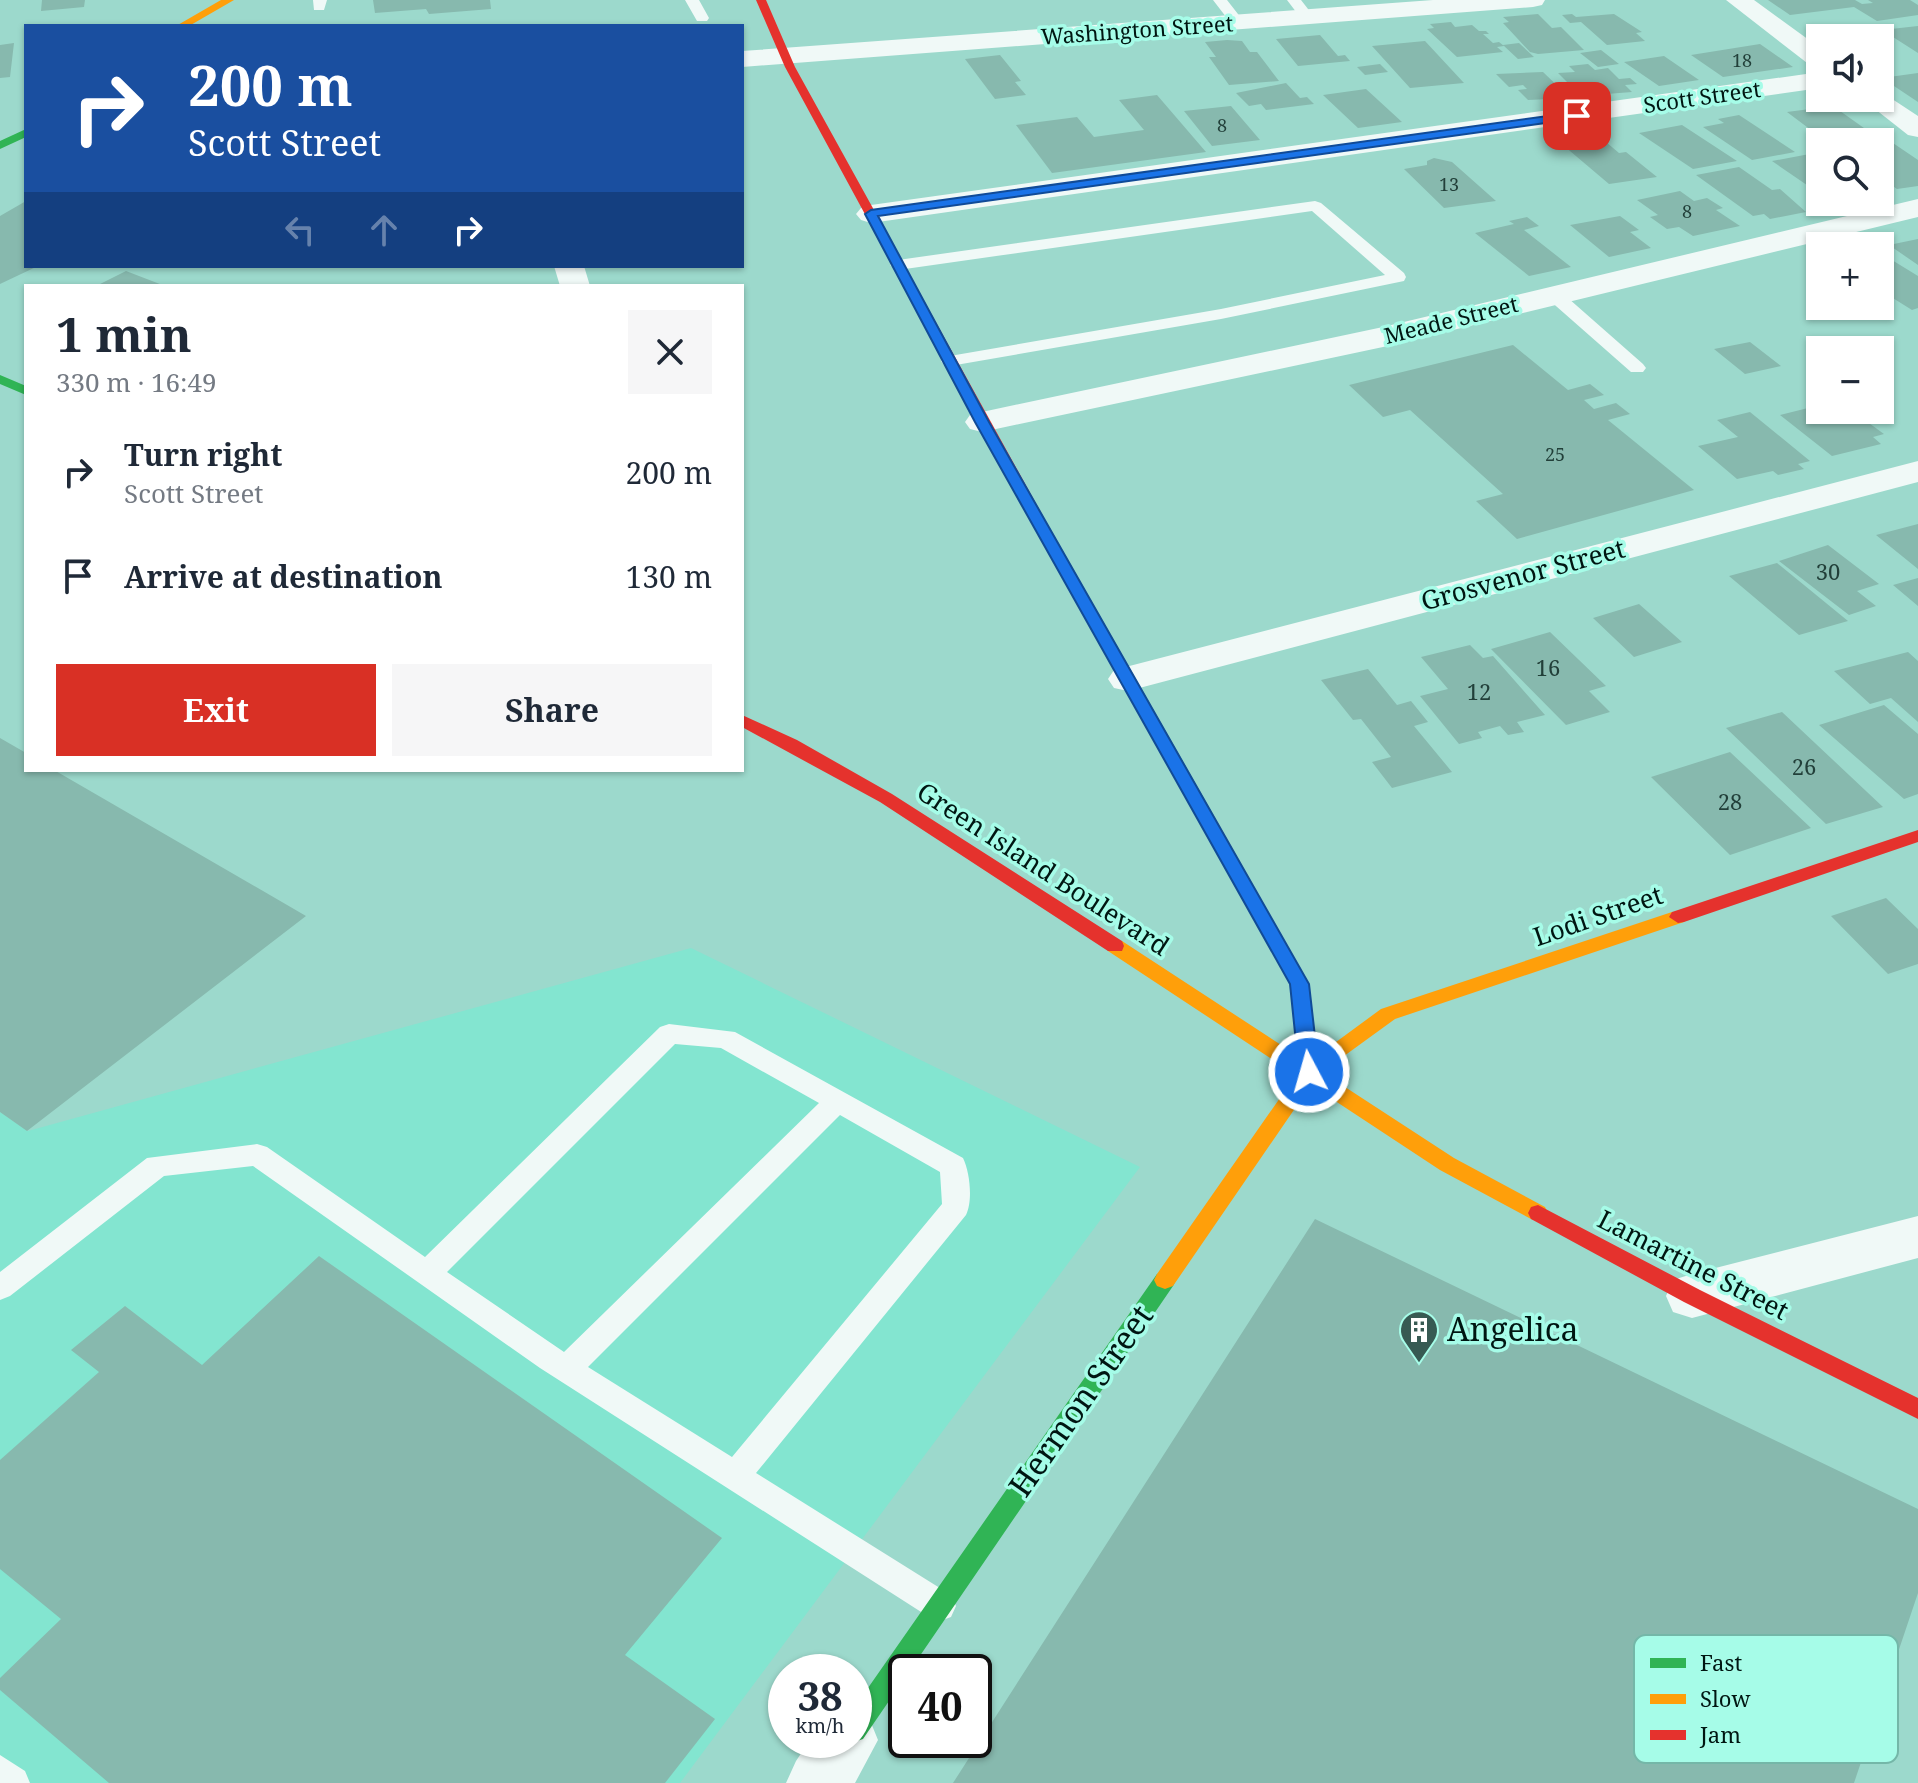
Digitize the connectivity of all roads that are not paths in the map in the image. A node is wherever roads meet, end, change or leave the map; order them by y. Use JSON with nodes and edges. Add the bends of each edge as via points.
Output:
{"nodes":[{"id":1,"x":185,"y":0,"type":"edge"},
{"id":2,"x":229,"y":0,"type":"edge"},
{"id":3,"x":692,"y":0,"type":"edge"},
{"id":4,"x":761,"y":0,"type":"edge"},
{"id":5,"x":1220,"y":0,"type":"edge"},
{"id":6,"x":1533,"y":0,"type":"edge"},
{"id":7,"x":1738,"y":0,"type":"edge"},
{"id":8,"x":1368,"y":6,"type":"edge"},
{"id":9,"x":1301,"y":9,"type":"edge"},
{"id":10,"x":702,"y":18,"type":"dead end"},
{"id":11,"x":1238,"y":23,"type":"junction"},
{"id":12,"x":179,"y":24,"type":"edge"},
{"id":13,"x":183,"y":24,"type":"edge"},
{"id":14,"x":1806,"y":50,"type":"edge"},
{"id":15,"x":784,"y":56,"type":"junction"},
{"id":16,"x":744,"y":59,"type":"edge"},
{"id":17,"x":1806,"y":82,"type":"edge"},
{"id":18,"x":1894,"y":112,"type":"edge"},
{"id":19,"x":1918,"y":129,"type":"edge"},
{"id":20,"x":24,"y":133,"type":"edge"},
{"id":21,"x":0,"y":146,"type":"edge"},
{"id":22,"x":1918,"y":208,"type":"edge"},
{"id":23,"x":871,"y":214,"type":"junction"},
{"id":24,"x":898,"y":265,"type":"junction"},
{"id":25,"x":1554,"y":295,"type":"junction"},
{"id":26,"x":950,"y":361,"type":"junction"},
{"id":27,"x":1637,"y":368,"type":"dead end"},
{"id":28,"x":0,"y":379,"type":"edge"},
{"id":29,"x":24,"y":390,"type":"edge"},
{"id":30,"x":982,"y":422,"type":"junction"},
{"id":31,"x":1918,"y":471,"type":"edge"},
{"id":32,"x":1128,"y":679,"type":"junction"},
{"id":33,"x":744,"y":721,"type":"edge"},
{"id":34,"x":1918,"y":836,"type":"edge"},
{"id":35,"x":1309,"y":1072,"type":"junction"},
{"id":36,"x":838,"y":1101,"type":"junction"},
{"id":37,"x":1447,"y":1164,"type":"joint"},
{"id":38,"x":1918,"y":1237,"type":"edge"},
{"id":39,"x":427,"y":1273,"type":"junction"},
{"id":40,"x":0,"y":1288,"type":"edge"},
{"id":41,"x":1692,"y":1296,"type":"junction"},
{"id":42,"x":567,"y":1369,"type":"junction"},
{"id":43,"x":1918,"y":1409,"type":"edge"},
{"id":44,"x":736,"y":1475,"type":"junction"},
{"id":45,"x":940,"y":1606,"type":"junction"},
{"id":46,"x":872,"y":1704,"type":"edge"},
{"id":47,"x":835,"y":1758,"type":"edge"},
{"id":48,"x":0,"y":1772,"type":"edge"},
{"id":49,"x":13,"y":1783,"type":"edge"},
{"id":50,"x":818,"y":1783,"type":"edge"}],
"edges":[{"from":1,"to":12,"type":"street"},
{"from":2,"to":13,"type":"street"},
{"from":3,"to":10,"type":"lane"},
{"from":4,"to":15,"type":"street"},
{"from":5,"to":11,"type":"lane"},
{"from":6,"to":8,"type":"street","name":"Washington Street"},
{"from":7,"to":14,"type":"street"},
{"from":8,"to":9,"type":"street","name":"Washington Street"},
{"from":9,"to":11,"type":"street","name":"Washington Street"},
{"from":11,"to":15,"type":"street","name":"Washington Street"},
{"from":15,"to":16,"type":"street","name":"Washington Street"},
{"from":15,"to":23,"type":"street"},
{"from":17,"to":23,"type":"street","name":"Scott Street"},
{"from":18,"to":19,"type":"street"},
{"from":20,"to":21,"type":"street"},
{"from":22,"to":25,"type":"street","name":"Meade Street"},
{"from":23,"to":24,"type":"street"},
{"from":24,"to":26,"type":"street"},
{"from":24,"to":26,"type":"lane","via":[[1315,206],[1398,277]]},
{"from":25,"to":27,"type":"lane"},
{"from":25,"to":30,"type":"street","name":"Meade Street"},
{"from":26,"to":30,"type":"street"},
{"from":28,"to":29,"type":"street"},
{"from":30,"to":32,"type":"street"},
{"from":31,"to":32,"type":"street","name":"Grosvenor Street"},
{"from":32,"to":35,"type":"street","via":[[1300,984]]},
{"from":33,"to":35,"type":"street","name":"Green Island Boulevard","via":[[875,789]]},
{"from":34,"to":35,"type":"street","name":"Lodi Street","via":[[1388,1014]]},
{"from":35,"to":37,"type":"street","name":"Green Island Boulevard"},
{"from":35,"to":45,"type":"street","name":"Hermon Street"},
{"from":36,"to":39,"type":"lane","via":[[726,1039],[669,1034]]},
{"from":36,"to":42,"type":"lane"},
{"from":36,"to":44,"type":"lane","via":[[953,1166],[956,1207]]},
{"from":37,"to":41,"type":"street","name":"Lamartine Street"},
{"from":38,"to":41,"type":"street"},
{"from":39,"to":40,"type":"lane","via":[[257,1155],[157,1166]]},
{"from":39,"to":42,"type":"lane"},
{"from":41,"to":43,"type":"street","name":"Lamartine Street"},
{"from":42,"to":44,"type":"lane"},
{"from":44,"to":45,"type":"lane"},
{"from":45,"to":46,"type":"street","name":"Hermon Street"},
{"from":47,"to":50,"type":"street"},
{"from":48,"to":49,"type":"lane"}]}
